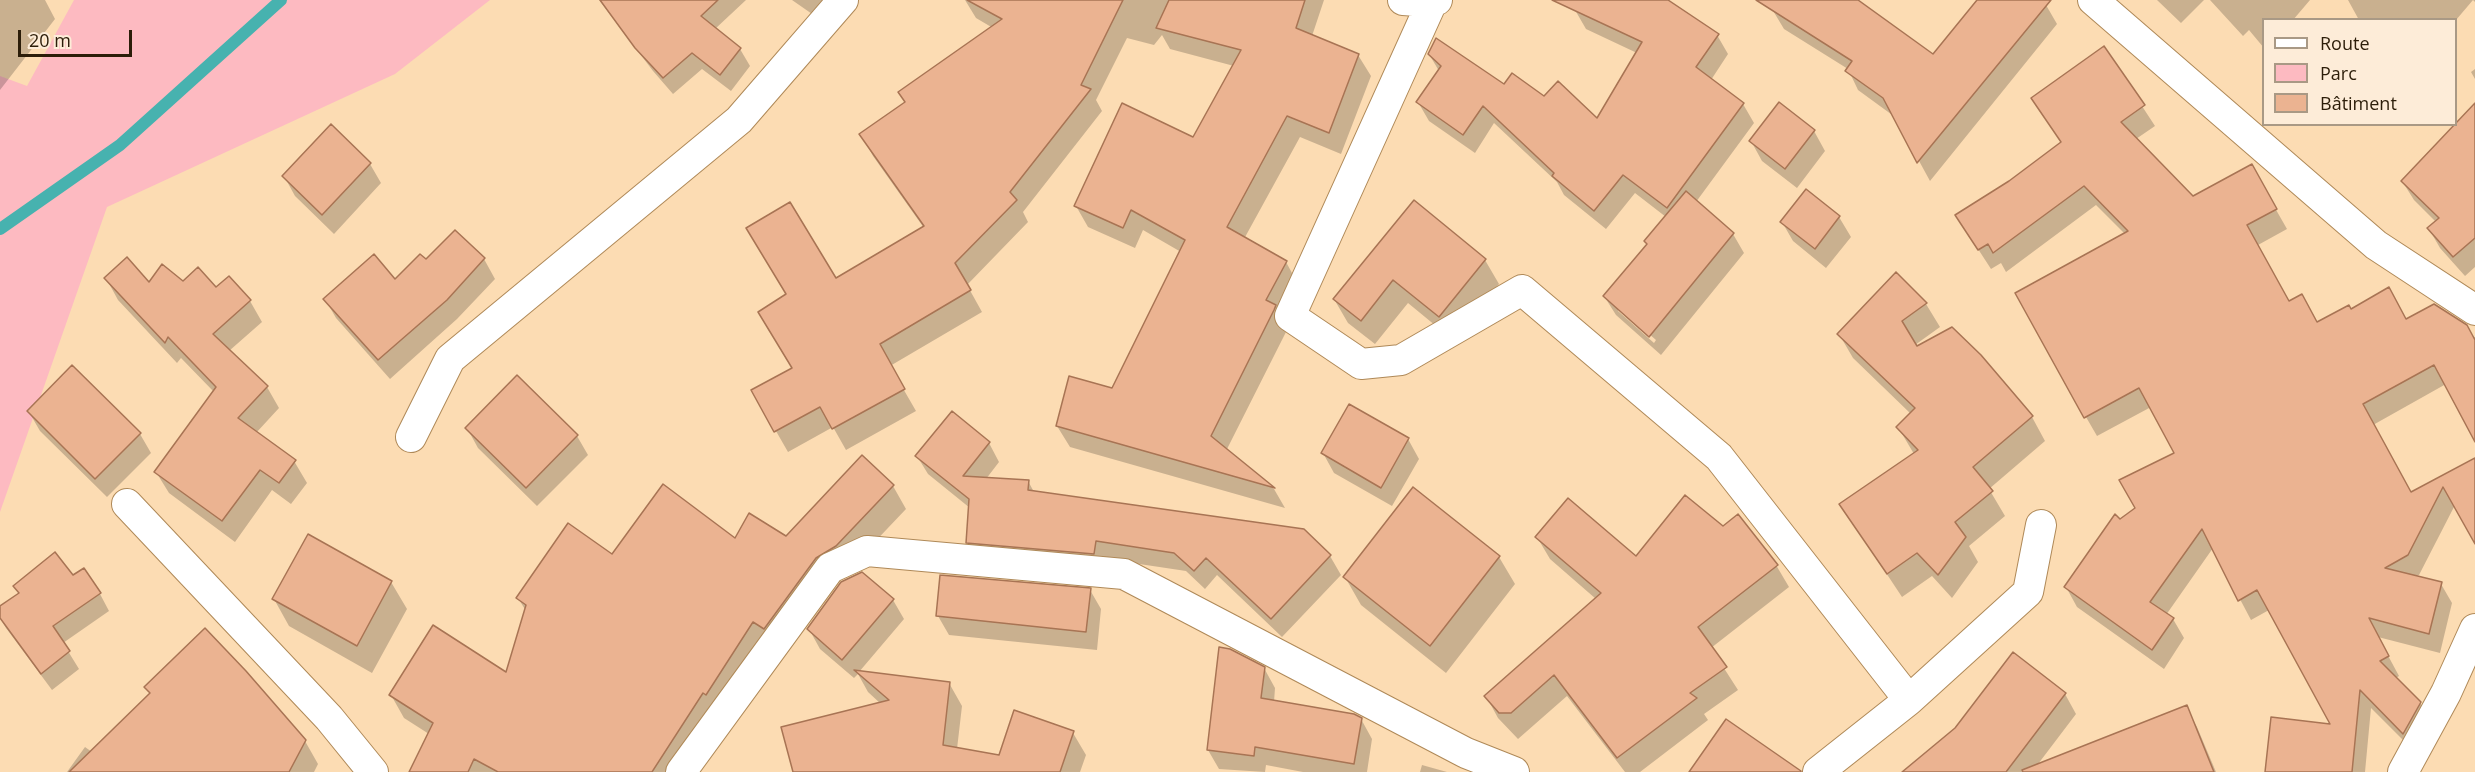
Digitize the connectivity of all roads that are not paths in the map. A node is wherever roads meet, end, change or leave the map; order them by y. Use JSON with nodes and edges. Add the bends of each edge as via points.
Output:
{"nodes":[{"id":1,"x":843,"y":0,"type":"edge"},
{"id":2,"x":1403,"y":0,"type":"edge"},
{"id":3,"x":2093,"y":0,"type":"edge"},
{"id":4,"x":1435,"y":1,"type":"edge"},
{"id":5,"x":2475,"y":310,"type":"edge"},
{"id":6,"x":411,"y":437,"type":"dead end"},
{"id":7,"x":127,"y":504,"type":"dead end"},
{"id":8,"x":2041,"y":525,"type":"dead end"},
{"id":9,"x":2475,"y":629,"type":"edge"},
{"id":10,"x":1909,"y":700,"type":"junction"},
{"id":11,"x":373,"y":772,"type":"edge"},
{"id":12,"x":681,"y":772,"type":"edge"},
{"id":13,"x":1514,"y":772,"type":"edge"},
{"id":14,"x":1818,"y":772,"type":"edge"},
{"id":15,"x":2403,"y":772,"type":"edge"}],
"edges":[{"from":1,"to":6,"type":"street","via":[[739,120],[450,359]]},
{"from":2,"to":4,"type":"street"},
{"from":3,"to":5,"type":"street","via":[[2376,245]]},
{"from":4,"to":10,"type":"street","via":[[1290,316],[1360,364],[1401,360],[1522,290],[1719,457]]},
{"from":7,"to":11,"type":"street","via":[[329,718]]},
{"from":8,"to":10,"type":"street","via":[[2028,592]]},
{"from":9,"to":15,"type":"street"},
{"from":10,"to":14,"type":"street"},
{"from":12,"to":13,"type":"street","via":[[830,568],[867,551],[1124,574],[1466,753]]}]}
